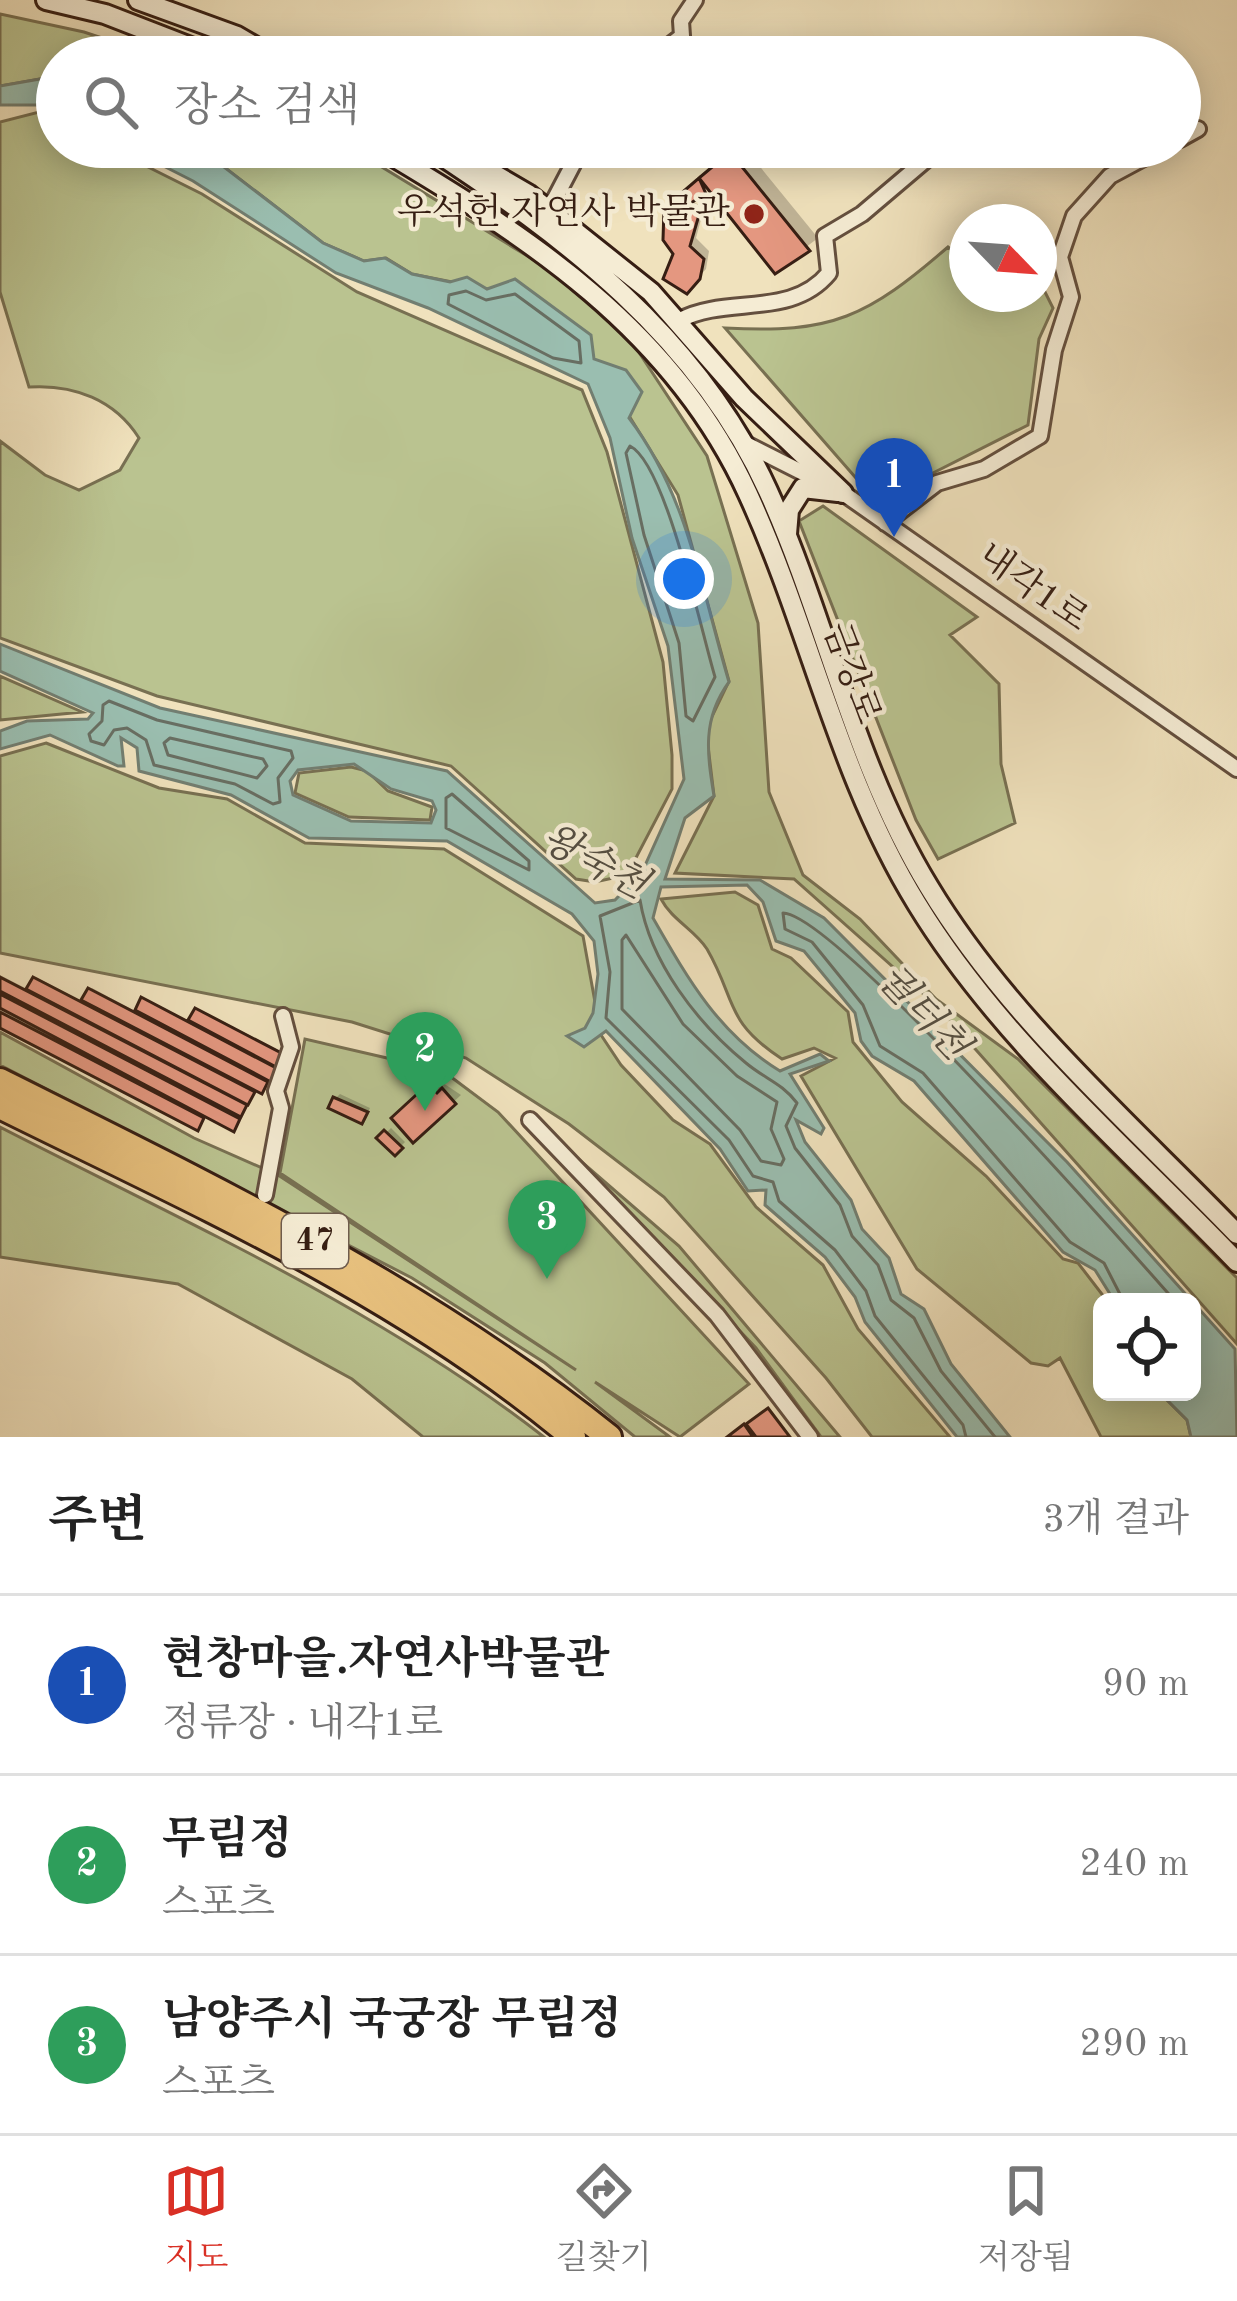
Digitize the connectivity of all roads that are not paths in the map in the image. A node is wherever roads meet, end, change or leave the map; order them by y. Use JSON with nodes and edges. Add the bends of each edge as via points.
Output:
{"nodes":[{"id":1,"x":46,"y":0,"type":"edge"},
{"id":2,"x":139,"y":0,"type":"edge"},
{"id":3,"x":695,"y":0,"type":"edge"},
{"id":4,"x":162,"y":36,"type":"edge"},
{"id":5,"x":237,"y":36,"type":"edge"},
{"id":6,"x":682,"y":36,"type":"edge"},
{"id":7,"x":410,"y":168,"type":"edge"},
{"id":8,"x":460,"y":168,"type":"edge"},
{"id":9,"x":478,"y":168,"type":"edge"},
{"id":10,"x":570,"y":168,"type":"edge"},
{"id":11,"x":916,"y":168,"type":"edge"},
{"id":12,"x":1125,"y":168,"type":"edge"},
{"id":13,"x":549,"y":210,"type":"junction"},
{"id":14,"x":680,"y":320,"type":"junction"},
{"id":15,"x":744,"y":442,"type":"junction"},
{"id":16,"x":724,"y":449,"type":"junction"},
{"id":17,"x":843,"y":494,"type":"junction"},
{"id":18,"x":885,"y":523,"type":"junction"},
{"id":19,"x":787,"y":538,"type":"junction"},
{"id":20,"x":1237,"y":769,"type":"edge"},
{"id":21,"x":283,"y":1016,"type":"dead end"},
{"id":22,"x":0,"y":1081,"type":"edge"},
{"id":23,"x":0,"y":1106,"type":"edge"},
{"id":24,"x":530,"y":1120,"type":"dead end"},
{"id":25,"x":265,"y":1196,"type":"dead end"},
{"id":26,"x":1237,"y":1234,"type":"edge"},
{"id":27,"x":1237,"y":1262,"type":"edge"},
{"id":28,"x":574,"y":1437,"type":"edge"},
{"id":29,"x":609,"y":1437,"type":"edge"},
{"id":30,"x":810,"y":1437,"type":"edge"}],
"edges":[{"from":1,"to":4,"type":"main road"},
{"from":2,"to":5,"type":"main road"},
{"from":3,"to":6,"type":"street","via":[[681,21]]},
{"from":7,"to":16,"type":"main road","name":"금강로","via":[[554,258],[624,316]]},
{"from":8,"to":15,"type":"main road","name":"금강로","via":[[614,280],[689,363]]},
{"from":9,"to":13,"type":"main road"},
{"from":10,"to":13,"type":"street"},
{"from":11,"to":14,"type":"street","via":[[825,236],[829,273],[819,285],[774,304],[702,308]]},
{"from":12,"to":18,"type":"street","via":[[1074,216],[1060,257],[1071,297],[1040,436],[984,469],[938,483]]},
{"from":13,"to":14,"type":"main road"},
{"from":14,"to":17,"type":"main road","via":[[744,398]]},
{"from":15,"to":16,"type":"street"},
{"from":15,"to":17,"type":"street","name":"내각1로"},
{"from":15,"to":19,"type":"main road","name":"금강로"},
{"from":16,"to":27,"type":"main road","name":"금강로","via":[[861,800],[916,904],[977,991]]},
{"from":17,"to":18,"type":"street","name":"내각1로"},
{"from":17,"to":19,"type":"main road","via":[[803,488],[789,511]]},
{"from":18,"to":20,"type":"street","name":"내각1로"},
{"from":19,"to":26,"type":"main road","name":"금강로","via":[[864,751],[929,888],[981,962]]},
{"from":21,"to":25,"type":"street","via":[[291,1047],[276,1091],[281,1108]]},
{"from":22,"to":29,"type":"highway","number":"47","via":[[350,1259],[527,1371]]},
{"from":23,"to":28,"type":"highway","number":"47","via":[[446,1339]]},
{"from":24,"to":30,"type":"street","via":[[717,1315]]}]}
